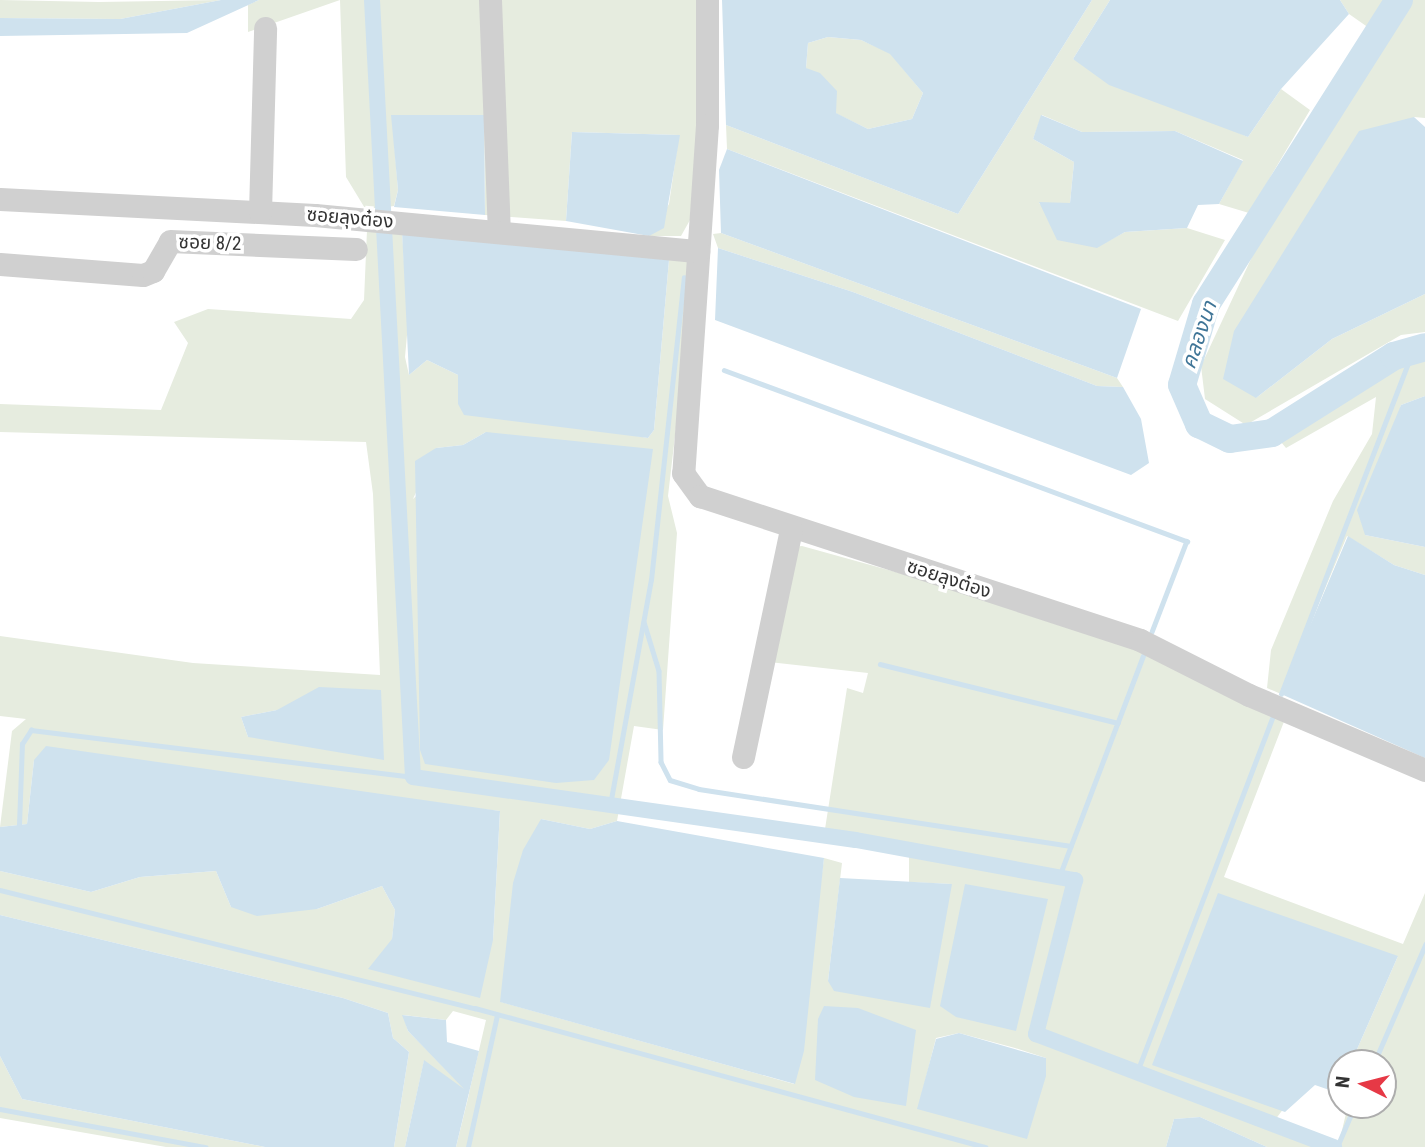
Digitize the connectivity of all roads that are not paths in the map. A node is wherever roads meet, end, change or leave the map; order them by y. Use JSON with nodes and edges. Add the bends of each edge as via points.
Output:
{"nodes":[{"id":1,"x":490,"y":0,"type":"edge"},
{"id":2,"x":707,"y":0,"type":"edge"},
{"id":3,"x":265,"y":29,"type":"dead end"},
{"id":4,"x":0,"y":199,"type":"edge"},
{"id":5,"x":260,"y":212,"type":"junction"},
{"id":6,"x":499,"y":232,"type":"junction"},
{"id":7,"x":356,"y":249,"type":"dead end"},
{"id":8,"x":698,"y":251,"type":"junction"},
{"id":9,"x":0,"y":264,"type":"edge"},
{"id":10,"x":791,"y":528,"type":"junction"},
{"id":11,"x":743,"y":757,"type":"dead end"},
{"id":12,"x":1425,"y":770,"type":"edge"}],
"edges":[{"from":1,"to":6,"type":"street"},
{"from":2,"to":8,"type":"street","name":"ซอยลุงต๋อง","via":[[707,125]]},
{"from":3,"to":5,"type":"street"},
{"from":4,"to":5,"type":"street","name":"ซอยลุงต๋อง"},
{"from":5,"to":6,"type":"street","name":"ซอยลุงต๋อง"},
{"from":6,"to":8,"type":"street","name":"ซอยลุงต๋อง"},
{"from":7,"to":9,"type":"street","name":"ซอย 8/2","via":[[170,241],[153,271],[143,275]]},
{"from":8,"to":10,"type":"street","name":"ซอยลุงต๋อง","via":[[683,473],[700,496]]},
{"from":10,"to":11,"type":"street"},
{"from":10,"to":12,"type":"street","name":"ซอยลุงต๋อง","via":[[1140,640],[1249,695]]}]}
